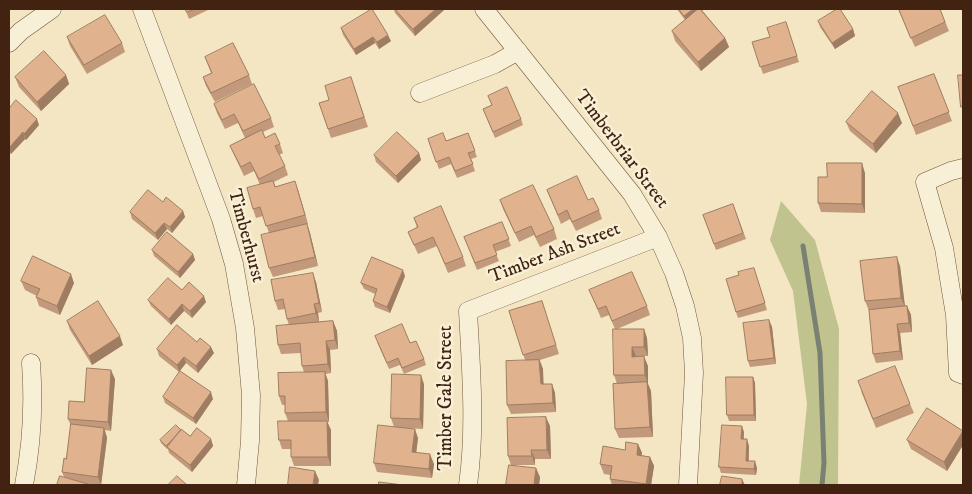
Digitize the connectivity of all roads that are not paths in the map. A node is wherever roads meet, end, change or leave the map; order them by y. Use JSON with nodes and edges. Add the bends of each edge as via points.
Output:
{"nodes":[{"id":1,"x":52,"y":9,"type":"edge"},
{"id":2,"x":142,"y":9,"type":"edge"},
{"id":3,"x":484,"y":9,"type":"edge"},
{"id":4,"x":9,"y":43,"type":"edge"},
{"id":5,"x":518,"y":51,"type":"junction"},
{"id":6,"x":420,"y":93,"type":"dead end"},
{"id":7,"x":963,"y":168,"type":"edge"},
{"id":8,"x":658,"y":237,"type":"junction"},
{"id":9,"x":468,"y":311,"type":"joint"},
{"id":10,"x":31,"y":363,"type":"dead end"},
{"id":11,"x":961,"y":374,"type":"edge"},
{"id":12,"x":24,"y":485,"type":"edge"},
{"id":13,"x":246,"y":485,"type":"edge"},
{"id":14,"x":468,"y":485,"type":"edge"},
{"id":15,"x":688,"y":485,"type":"edge"}],
"edges":[{"from":1,"to":4,"type":"street"},
{"from":2,"to":13,"type":"street","name":"Timberhurst","via":[[214,201],[234,264],[252,394]]},
{"from":3,"to":5,"type":"street","name":"Timberbriar Street"},
{"from":5,"to":6,"type":"street","via":[[495,64]]},
{"from":5,"to":8,"type":"street","name":"Timberbriar Street","via":[[632,194]]},
{"from":7,"to":11,"type":"street","via":[[925,182],[944,248]]},
{"from":8,"to":9,"type":"street","name":"Timber Ash Street"},
{"from":8,"to":15,"type":"street","name":"Timberbriar Street","via":[[674,273],[692,338],[694,373]]},
{"from":9,"to":14,"type":"street","name":"Timber Gale Street","via":[[472,397]]},
{"from":10,"to":12,"type":"street","via":[[31,442]]}]}
